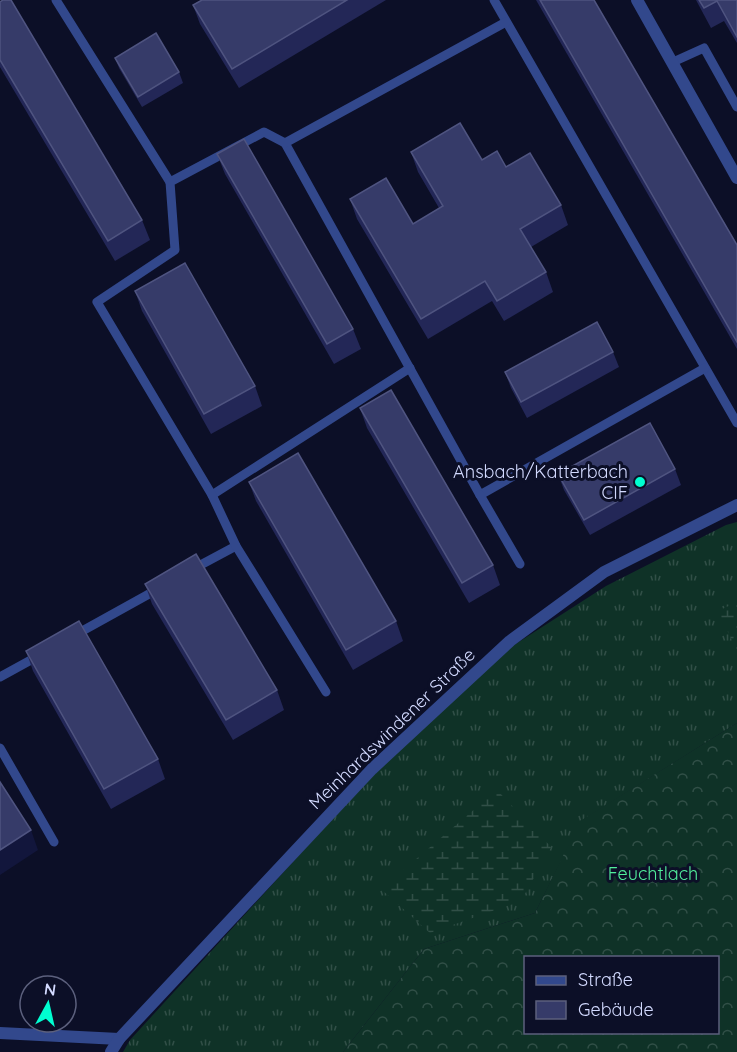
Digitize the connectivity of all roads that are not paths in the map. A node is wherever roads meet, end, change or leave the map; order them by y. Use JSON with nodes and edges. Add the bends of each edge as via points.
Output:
{"nodes":[{"id":1,"x":56,"y":0,"type":"edge"},
{"id":2,"x":494,"y":0,"type":"edge"},
{"id":3,"x":637,"y":0,"type":"edge"},
{"id":4,"x":506,"y":22,"type":"junction"},
{"id":5,"x":673,"y":62,"type":"junction"},
{"id":6,"x":737,"y":106,"type":"edge"},
{"id":7,"x":285,"y":143,"type":"junction"},
{"id":8,"x":737,"y":178,"type":"edge"},
{"id":9,"x":170,"y":182,"type":"junction"},
{"id":10,"x":410,"y":368,"type":"junction"},
{"id":11,"x":705,"y":368,"type":"junction"},
{"id":12,"x":737,"y":423,"type":"edge"},
{"id":13,"x":212,"y":495,"type":"junction"},
{"id":14,"x":480,"y":495,"type":"junction"},
{"id":15,"x":737,"y":505,"type":"edge"},
{"id":16,"x":236,"y":546,"type":"junction"},
{"id":17,"x":520,"y":564,"type":"dead end"},
{"id":18,"x":184,"y":574,"type":"edge"},
{"id":19,"x":164,"y":585,"type":"edge"},
{"id":20,"x":62,"y":642,"type":"edge"},
{"id":21,"x":51,"y":648,"type":"edge"},
{"id":22,"x":0,"y":677,"type":"edge"},
{"id":23,"x":326,"y":692,"type":"dead end"},
{"id":24,"x":0,"y":748,"type":"edge"},
{"id":25,"x":54,"y":842,"type":"dead end"},
{"id":26,"x":0,"y":1024,"type":"edge"},
{"id":27,"x":6,"y":1033,"type":"edge"},
{"id":28,"x":119,"y":1039,"type":"junction"},
{"id":29,"x":111,"y":1052,"type":"edge"}],
"edges":[{"from":1,"to":9,"type":"lane"},
{"from":2,"to":4,"type":"lane"},
{"from":3,"to":5,"type":"street"},
{"from":4,"to":7,"type":"lane"},
{"from":4,"to":11,"type":"lane"},
{"from":5,"to":6,"type":"lane","via":[[704,48]]},
{"from":5,"to":8,"type":"street"},
{"from":7,"to":9,"type":"lane","via":[[264,132]]},
{"from":7,"to":10,"type":"lane"},
{"from":9,"to":13,"type":"lane","via":[[175,250],[97,302]]},
{"from":10,"to":13,"type":"lane"},
{"from":10,"to":14,"type":"lane"},
{"from":11,"to":12,"type":"lane"},
{"from":11,"to":14,"type":"lane"},
{"from":13,"to":16,"type":"lane"},
{"from":14,"to":17,"type":"lane"},
{"from":15,"to":28,"type":"street","name":"Meinhardswindener Straße","via":[[604,572],[510,641],[372,769]]},
{"from":16,"to":18,"type":"lane"},
{"from":16,"to":23,"type":"lane"},
{"from":19,"to":20,"type":"lane"},
{"from":21,"to":22,"type":"lane"},
{"from":24,"to":25,"type":"lane"},
{"from":26,"to":27,"type":"street"},
{"from":27,"to":28,"type":"street"},
{"from":28,"to":29,"type":"street","name":"Meinhardswindener Straße"}]}
